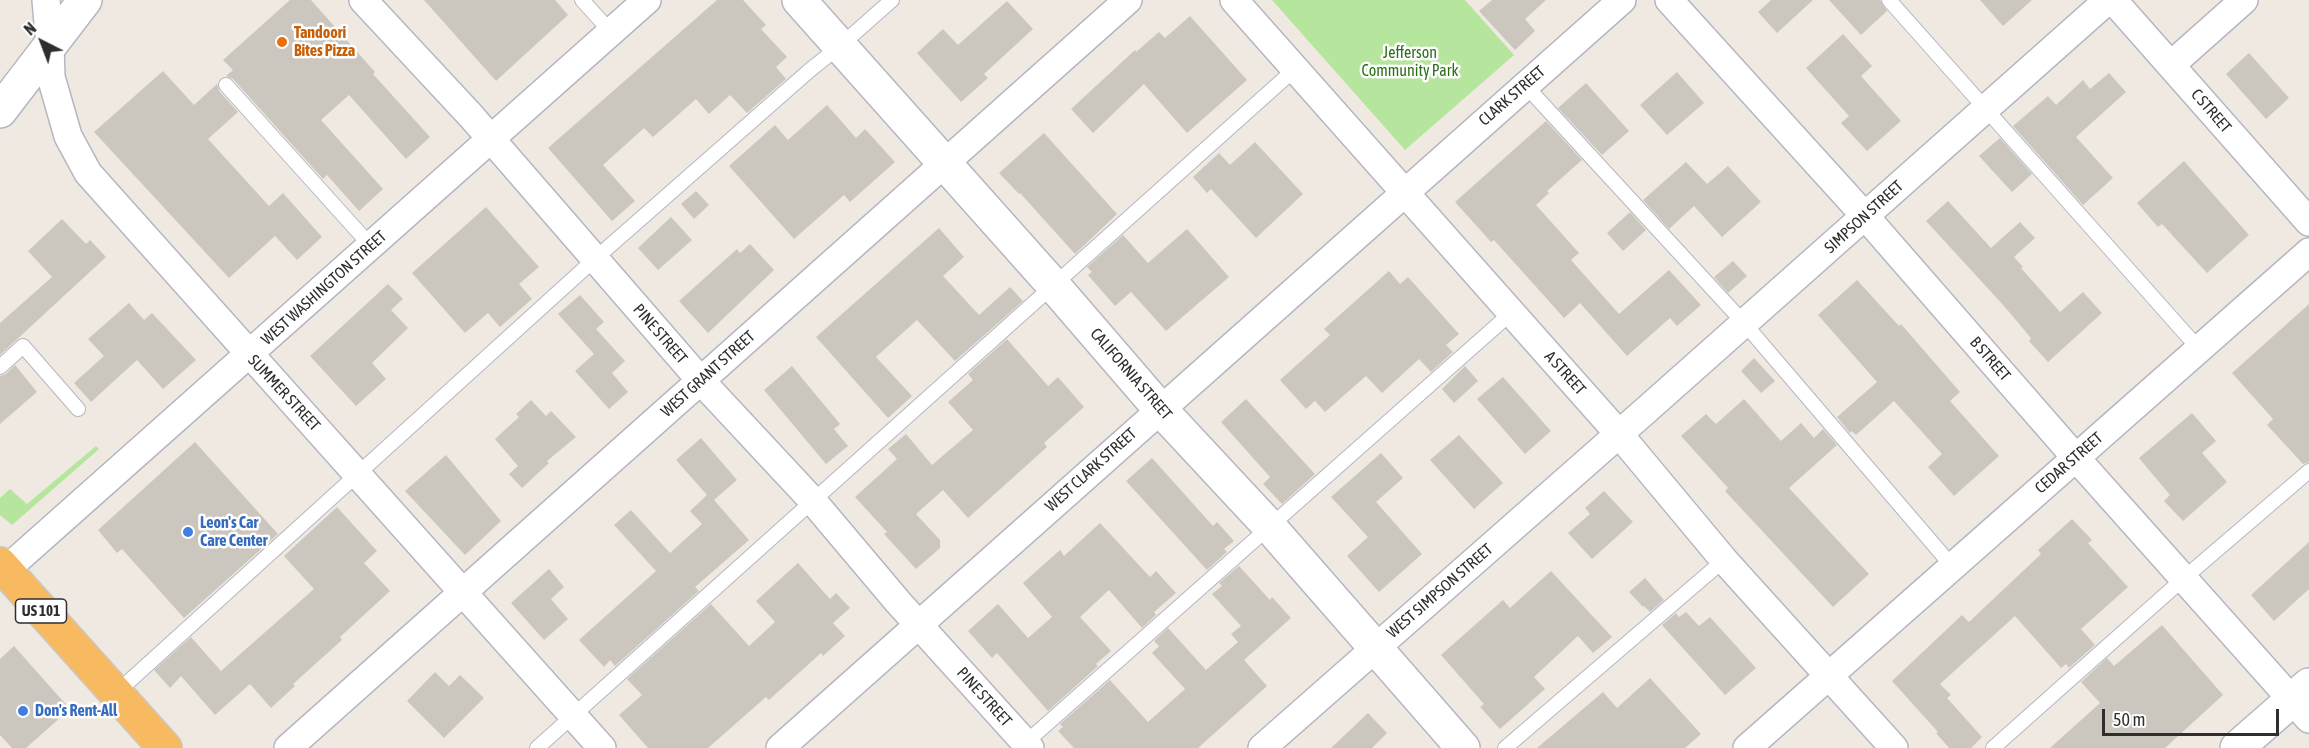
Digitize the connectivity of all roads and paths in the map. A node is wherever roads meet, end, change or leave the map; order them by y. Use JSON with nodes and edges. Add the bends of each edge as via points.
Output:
{"nodes":[{"id":1,"x":46,"y":0,"type":"edge"},
{"id":2,"x":85,"y":0,"type":"edge"},
{"id":3,"x":363,"y":0,"type":"edge"},
{"id":4,"x":582,"y":0,"type":"edge"},
{"id":5,"x":647,"y":0,"type":"edge"},
{"id":6,"x":799,"y":0,"type":"edge"},
{"id":7,"x":892,"y":0,"type":"edge"},
{"id":8,"x":1128,"y":0,"type":"edge"},
{"id":9,"x":1234,"y":0,"type":"edge"},
{"id":10,"x":1622,"y":0,"type":"edge"},
{"id":11,"x":1670,"y":0,"type":"edge"},
{"id":12,"x":1889,"y":0,"type":"edge"},
{"id":13,"x":2108,"y":0,"type":"edge"},
{"id":14,"x":2114,"y":0,"type":"edge"},
{"id":15,"x":2244,"y":0,"type":"edge"},
{"id":16,"x":611,"y":32,"type":"junction"},
{"id":17,"x":50,"y":45,"type":"junction"},
{"id":18,"x":840,"y":46,"type":"junction"},
{"id":19,"x":2170,"y":65,"type":"junction"},
{"id":20,"x":1295,"y":69,"type":"junction"},
{"id":21,"x":226,"y":85,"type":"dead end"},
{"id":22,"x":1525,"y":85,"type":"junction"},
{"id":23,"x":1985,"y":110,"type":"junction"},
{"id":24,"x":0,"y":111,"type":"edge"},
{"id":25,"x":491,"y":139,"type":"junction"},
{"id":26,"x":945,"y":164,"type":"junction"},
{"id":27,"x":1404,"y":193,"type":"junction"},
{"id":28,"x":1865,"y":216,"type":"junction"},
{"id":29,"x":2309,"y":222,"type":"edge"},
{"id":30,"x":371,"y":246,"type":"junction"},
{"id":31,"x":2309,"y":252,"type":"edge"},
{"id":32,"x":596,"y":258,"type":"junction"},
{"id":33,"x":1054,"y":286,"type":"junction"},
{"id":34,"x":1511,"y":313,"type":"junction"},
{"id":35,"x":1744,"y":323,"type":"junction"},
{"id":36,"x":2199,"y":349,"type":"junction"},
{"id":37,"x":249,"y":354,"type":"junction"},
{"id":38,"x":0,"y":367,"type":"edge"},
{"id":39,"x":701,"y":381,"type":"junction"},
{"id":40,"x":78,"y":409,"type":"dead end"},
{"id":41,"x":1160,"y":409,"type":"junction"},
{"id":42,"x":1619,"y":435,"type":"junction"},
{"id":43,"x":2076,"y":458,"type":"junction"},
{"id":44,"x":2309,"y":471,"type":"edge"},
{"id":45,"x":357,"y":473,"type":"junction"},
{"id":46,"x":812,"y":500,"type":"junction"},
{"id":47,"x":1269,"y":526,"type":"junction"},
{"id":48,"x":1724,"y":560,"type":"junction"},
{"id":49,"x":1952,"y":567,"type":"junction"},
{"id":50,"x":2,"y":570,"type":"edge"},
{"id":51,"x":2183,"y":579,"type":"junction"},
{"id":52,"x":463,"y":593,"type":"junction"},
{"id":53,"x":918,"y":624,"type":"junction"},
{"id":54,"x":1376,"y":648,"type":"junction"},
{"id":55,"x":1829,"y":675,"type":"junction"},
{"id":56,"x":115,"y":694,"type":"junction"},
{"id":57,"x":2303,"y":701,"type":"edge"},
{"id":58,"x":574,"y":716,"type":"junction"},
{"id":59,"x":1025,"y":746,"type":"edge"},
{"id":60,"x":165,"y":748,"type":"edge"},
{"id":61,"x":288,"y":748,"type":"edge"},
{"id":62,"x":537,"y":748,"type":"edge"},
{"id":63,"x":602,"y":748,"type":"edge"},
{"id":64,"x":780,"y":748,"type":"edge"},
{"id":65,"x":1262,"y":748,"type":"edge"},
{"id":66,"x":1463,"y":748,"type":"edge"},
{"id":67,"x":1505,"y":748,"type":"edge"},
{"id":68,"x":1747,"y":748,"type":"edge"},
{"id":69,"x":1894,"y":748,"type":"edge"},
{"id":70,"x":1993,"y":748,"type":"edge"},
{"id":71,"x":2237,"y":748,"type":"edge"}],
"edges":[{"from":1,"to":17,"type":"street","name":"SUMMER STREET"},
{"from":2,"to":17,"type":"street"},
{"from":3,"to":25,"type":"street","name":"PINE STREET"},
{"from":4,"to":16,"type":"lane"},
{"from":5,"to":16,"type":"street","name":"WEST WASHINGTON STREET"},
{"from":6,"to":18,"type":"street","name":"CALIFORNIA STREET"},
{"from":7,"to":18,"type":"lane"},
{"from":8,"to":26,"type":"street","name":"WEST GRANT STREET"},
{"from":9,"to":20,"type":"street","name":"A STREET"},
{"from":10,"to":22,"type":"street","name":"CLARK STREET"},
{"from":11,"to":28,"type":"street","name":"B STREET"},
{"from":12,"to":23,"type":"lane"},
{"from":13,"to":23,"type":"street","name":"SIMPSON STREET"},
{"from":14,"to":19,"type":"street","name":"C STREET"},
{"from":15,"to":19,"type":"street"},
{"from":16,"to":25,"type":"street","name":"WEST WASHINGTON STREET"},
{"from":17,"to":24,"type":"street"},
{"from":17,"to":37,"type":"street","name":"SUMMER STREET","via":[[51,77],[68,136],[88,173]]},
{"from":18,"to":26,"type":"street","name":"CALIFORNIA STREET"},
{"from":18,"to":32,"type":"lane"},
{"from":19,"to":29,"type":"street","name":"C STREET"},
{"from":20,"to":27,"type":"street","name":"A STREET"},
{"from":20,"to":33,"type":"lane"},
{"from":21,"to":30,"type":"lane"},
{"from":22,"to":27,"type":"street","name":"CLARK STREET"},
{"from":22,"to":35,"type":"lane"},
{"from":23,"to":28,"type":"street","name":"SIMPSON STREET"},
{"from":23,"to":36,"type":"lane"},
{"from":25,"to":30,"type":"street","name":"WEST WASHINGTON STREET"},
{"from":25,"to":32,"type":"street","name":"PINE STREET"},
{"from":26,"to":33,"type":"street","name":"CALIFORNIA STREET"},
{"from":26,"to":39,"type":"street","name":"WEST GRANT STREET"},
{"from":27,"to":34,"type":"street","name":"A STREET"},
{"from":27,"to":41,"type":"street","name":"WEST CLARK STREET"},
{"from":28,"to":35,"type":"street","name":"SIMPSON STREET"},
{"from":28,"to":43,"type":"street","name":"B STREET"},
{"from":30,"to":37,"type":"street","name":"WEST WASHINGTON STREET"},
{"from":31,"to":36,"type":"street","name":"CEDAR STREET"},
{"from":32,"to":39,"type":"street","name":"PINE STREET"},
{"from":32,"to":45,"type":"lane"},
{"from":33,"to":41,"type":"street","name":"CALIFORNIA STREET"},
{"from":33,"to":46,"type":"lane"},
{"from":34,"to":42,"type":"street","name":"A STREET"},
{"from":34,"to":47,"type":"lane"},
{"from":35,"to":42,"type":"street","name":"SIMPSON STREET"},
{"from":35,"to":49,"type":"lane"},
{"from":36,"to":43,"type":"street","name":"CEDAR STREET"},
{"from":37,"to":45,"type":"street","name":"SUMMER STREET"},
{"from":37,"to":50,"type":"street","name":"WEST WASHINGTON STREET"},
{"from":38,"to":40,"type":"lane","via":[[23,346]]},
{"from":39,"to":46,"type":"street","name":"PINE STREET"},
{"from":39,"to":52,"type":"street","name":"WEST GRANT STREET"},
{"from":41,"to":47,"type":"street","name":"CALIFORNIA STREET"},
{"from":41,"to":53,"type":"street","name":"WEST CLARK STREET"},
{"from":42,"to":48,"type":"street","name":"A STREET"},
{"from":42,"to":54,"type":"street","name":"WEST SIMPSON STREET"},
{"from":43,"to":49,"type":"street","name":"CEDAR STREET"},
{"from":43,"to":51,"type":"street","name":"B STREET"},
{"from":44,"to":51,"type":"lane"},
{"from":45,"to":52,"type":"street","name":"SUMMER STREET"},
{"from":45,"to":56,"type":"lane"},
{"from":46,"to":53,"type":"street","name":"PINE STREET"},
{"from":46,"to":58,"type":"lane"},
{"from":47,"to":54,"type":"street","name":"CALIFORNIA STREET"},
{"from":47,"to":59,"type":"lane"},
{"from":48,"to":55,"type":"street","name":"A STREET"},
{"from":48,"to":67,"type":"lane"},
{"from":49,"to":55,"type":"street","name":"CEDAR STREET"},
{"from":50,"to":56,"type":"highway","number":"US 101"},
{"from":51,"to":57,"type":"street","name":"B STREET"},
{"from":51,"to":70,"type":"lane"},
{"from":52,"to":58,"type":"street","name":"SUMMER STREET"},
{"from":52,"to":61,"type":"street","name":"WEST GRANT STREET"},
{"from":53,"to":59,"type":"street","name":"PINE STREET"},
{"from":53,"to":64,"type":"street","name":"WEST CLARK STREET"},
{"from":54,"to":65,"type":"street","name":"WEST SIMPSON STREET"},
{"from":54,"to":66,"type":"street","name":"CALIFORNIA STREET"},
{"from":55,"to":68,"type":"street","name":"CEDAR STREET"},
{"from":55,"to":69,"type":"street","name":"A STREET"},
{"from":56,"to":60,"type":"highway","number":"US 101"},
{"from":57,"to":71,"type":"street"},
{"from":58,"to":62,"type":"lane"},
{"from":58,"to":63,"type":"street","name":"SUMMER STREET"}]}
